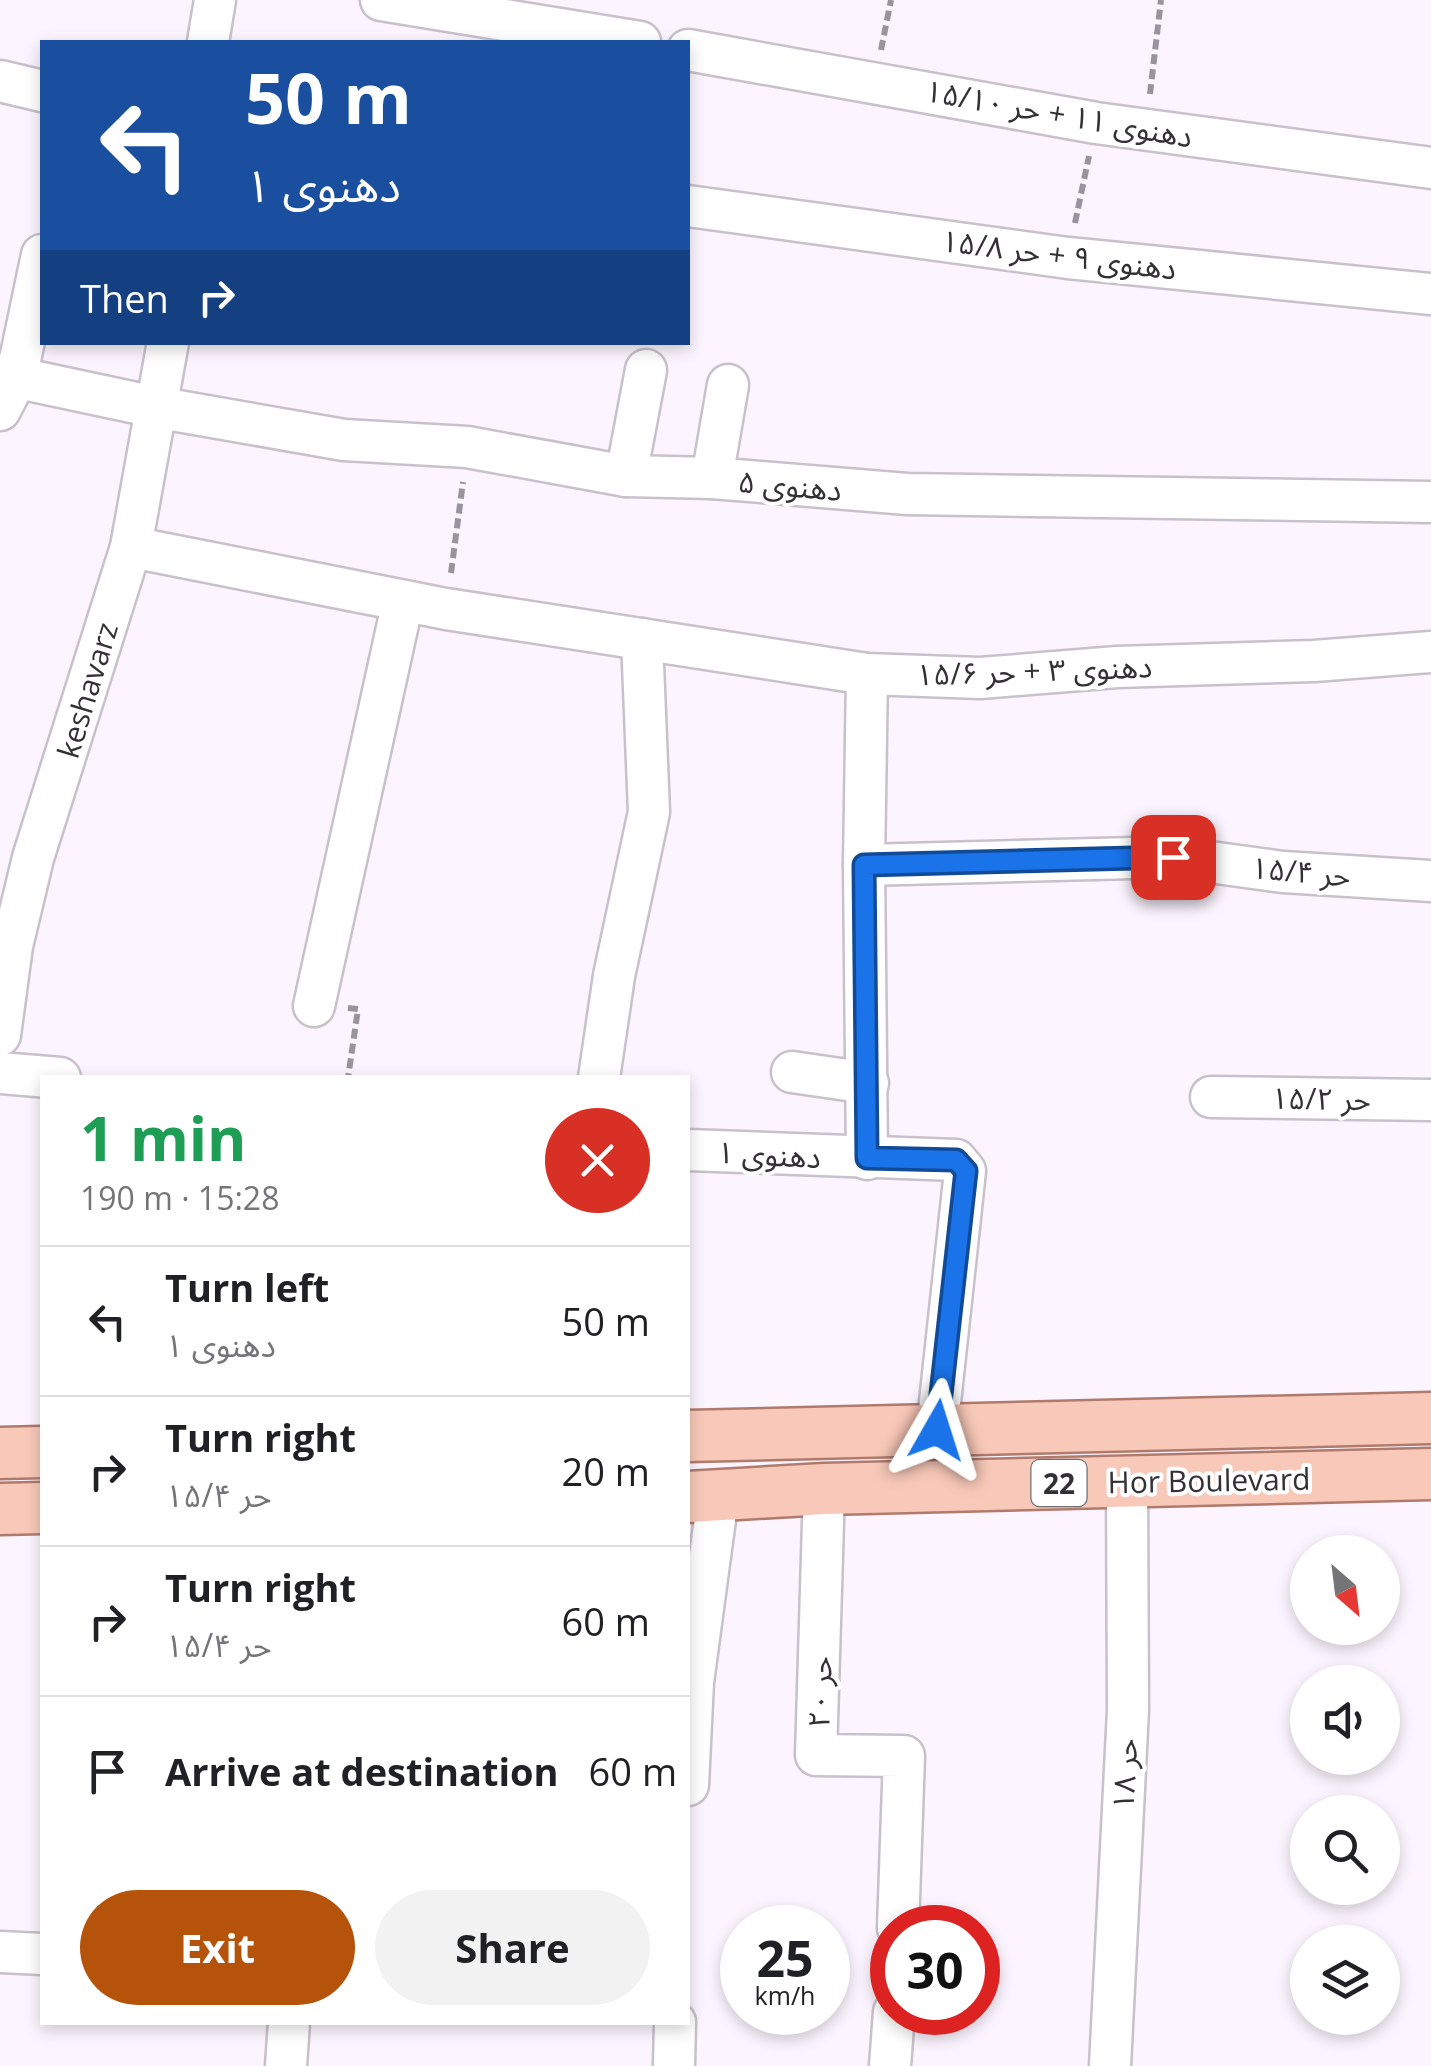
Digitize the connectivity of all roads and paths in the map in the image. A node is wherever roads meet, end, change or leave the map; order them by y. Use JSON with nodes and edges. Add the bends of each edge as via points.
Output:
{"nodes":[{"id":1,"x":215,"y":0,"type":"edge"},
{"id":2,"x":380,"y":0,"type":"edge"},
{"id":3,"x":891,"y":0,"type":"edge"},
{"id":4,"x":1161,"y":0,"type":"edge"},
{"id":5,"x":208,"y":40,"type":"edge"},
{"id":6,"x":628,"y":40,"type":"edge"},
{"id":7,"x":690,"y":50,"type":"edge"},
{"id":8,"x":0,"y":81,"type":"edge"},
{"id":9,"x":875,"y":81,"type":"junction"},
{"id":10,"x":40,"y":91,"type":"edge"},
{"id":11,"x":1096,"y":123,"type":"junction"},
{"id":12,"x":1146,"y":130,"type":"junction"},
{"id":13,"x":1431,"y":168,"type":"edge"},
{"id":14,"x":690,"y":206,"type":"edge"},
{"id":15,"x":1068,"y":258,"type":"junction"},
{"id":16,"x":40,"y":263,"type":"edge"},
{"id":17,"x":1431,"y":294,"type":"edge"},
{"id":18,"x":167,"y":345,"type":"edge"},
{"id":19,"x":646,"y":370,"type":"dead end"},
{"id":20,"x":728,"y":384,"type":"dead end"},
{"id":21,"x":5,"y":388,"type":"edge"},
{"id":22,"x":155,"y":407,"type":"junction"},
{"id":23,"x":467,"y":447,"type":"junction"},
{"id":24,"x":626,"y":476,"type":"junction"},
{"id":25,"x":712,"y":478,"type":"junction"},
{"id":26,"x":1431,"y":502,"type":"edge"},
{"id":27,"x":131,"y":547,"type":"junction"},
{"id":28,"x":403,"y":601,"type":"junction"},
{"id":29,"x":446,"y":609,"type":"junction"},
{"id":30,"x":642,"y":640,"type":"junction"},
{"id":31,"x":1431,"y":652,"type":"edge"},
{"id":32,"x":867,"y":674,"type":"junction"},
{"id":33,"x":17,"y":853,"type":"edge"},
{"id":34,"x":864,"y":865,"type":"junction"},
{"id":35,"x":1431,"y":881,"type":"edge"},
{"id":36,"x":314,"y":1006,"type":"dead end"},
{"id":37,"x":0,"y":1035,"type":"edge"},
{"id":38,"x":792,"y":1072,"type":"dead end"},
{"id":39,"x":0,"y":1073,"type":"edge"},
{"id":40,"x":600,"y":1075,"type":"edge"},
{"id":41,"x":40,"y":1076,"type":"edge"},
{"id":42,"x":868,"y":1084,"type":"junction"},
{"id":43,"x":1211,"y":1097,"type":"dead end"},
{"id":44,"x":1431,"y":1100,"type":"edge"},
{"id":45,"x":690,"y":1150,"type":"edge"},
{"id":46,"x":867,"y":1158,"type":"junction"},
{"id":47,"x":1431,"y":1418,"type":"edge"},
{"id":48,"x":937,"y":1430,"type":"junction"},
{"id":49,"x":690,"y":1436,"type":"edge"},
{"id":50,"x":40,"y":1452,"type":"edge"},
{"id":51,"x":0,"y":1453,"type":"edge"},
{"id":52,"x":1431,"y":1474,"type":"edge"},
{"id":53,"x":1127,"y":1482,"type":"junction"},
{"id":54,"x":824,"y":1489,"type":"junction"},
{"id":55,"x":703,"y":1497,"type":"edge"},
{"id":56,"x":40,"y":1508,"type":"edge"},
{"id":57,"x":0,"y":1509,"type":"edge"},
{"id":58,"x":690,"y":1744,"type":"edge"},
{"id":59,"x":899,"y":1905,"type":"edge"},
{"id":60,"x":0,"y":1952,"type":"edge"},
{"id":61,"x":40,"y":1954,"type":"edge"},
{"id":62,"x":288,"y":2025,"type":"edge"},
{"id":63,"x":675,"y":2025,"type":"edge"},
{"id":64,"x":892,"y":2035,"type":"edge"},
{"id":65,"x":286,"y":2066,"type":"edge"},
{"id":66,"x":674,"y":2066,"type":"edge"},
{"id":67,"x":890,"y":2066,"type":"edge"},
{"id":68,"x":1110,"y":2066,"type":"edge"}],
"edges":[{"from":1,"to":5,"type":"street"},
{"from":2,"to":6,"type":"street"},
{"from":3,"to":9,"type":"path"},
{"from":4,"to":12,"type":"path"},
{"from":7,"to":9,"type":"street","name":"دهنوی ۱۱ + حر ۱۵/۱۰"},
{"from":8,"to":10,"type":"street"},
{"from":9,"to":11,"type":"street","name":"دهنوی ۱۱ + حر ۱۵/۱۰"},
{"from":11,"to":12,"type":"street","name":"دهنوی ۱۱ + حر ۱۵/۱۰"},
{"from":11,"to":15,"type":"path"},
{"from":12,"to":13,"type":"street","name":"دهنوی ۱۱ + حر ۱۵/۱۰"},
{"from":14,"to":15,"type":"street","name":"دهنوی ۹ + حر ۱۵/۸"},
{"from":15,"to":17,"type":"street","name":"دهنوی ۹ + حر ۱۵/۸"},
{"from":16,"to":21,"type":"street"},
{"from":18,"to":22,"type":"street","name":"keshavarz"},
{"from":19,"to":24,"type":"street"},
{"from":20,"to":25,"type":"street"},
{"from":21,"to":22,"type":"street","name":"دهنوی ۵"},
{"from":22,"to":23,"type":"street","name":"دهنوی ۵","via":[[344,440]]},
{"from":22,"to":27,"type":"street","name":"keshavarz"},
{"from":23,"to":24,"type":"street","name":"دهنوی ۵"},
{"from":23,"to":29,"type":"path"},
{"from":24,"to":25,"type":"street","name":"دهنوی ۵"},
{"from":25,"to":26,"type":"street","name":"دهنوی ۵","via":[[907,494]]},
{"from":27,"to":28,"type":"street","name":"دهنوی ۳ + حر ۱۵/۶"},
{"from":27,"to":33,"type":"street","name":"keshavarz"},
{"from":28,"to":29,"type":"street","name":"دهنوی ۳ + حر ۱۵/۶"},
{"from":28,"to":36,"type":"street"},
{"from":29,"to":30,"type":"street","name":"دهنوی ۳ + حر ۱۵/۶"},
{"from":30,"to":32,"type":"street","name":"دهنوی ۳ + حر ۱۵/۶"},
{"from":30,"to":40,"type":"street","via":[[649,812]]},
{"from":31,"to":32,"type":"street","name":"دهنوی ۳ + حر ۱۵/۶","via":[[980,678]]},
{"from":32,"to":34,"type":"street"},
{"from":33,"to":37,"type":"street","name":"keshavarz"},
{"from":34,"to":35,"type":"street","name":"حر ۱۵/۴","via":[[1173,857]]},
{"from":34,"to":42,"type":"street"},
{"from":38,"to":42,"type":"street"},
{"from":39,"to":41,"type":"street"},
{"from":42,"to":46,"type":"street"},
{"from":43,"to":44,"type":"street","name":"حر ۱۵/۲"},
{"from":45,"to":46,"type":"street","name":"دهنوی ۱"},
{"from":46,"to":48,"type":"street","name":"دهنوی ۱","via":[[956,1160],[966,1171]]},
{"from":47,"to":48,"type":"main road","name":"Hor Boulevard","number":"22"},
{"from":48,"to":49,"type":"main road","name":"Hor Boulevard","number":"22"},
{"from":50,"to":51,"type":"main road"},
{"from":52,"to":53,"type":"main road","name":"Hor Boulevard","number":"22"},
{"from":53,"to":54,"type":"main road","name":"Hor Boulevard","number":"22"},
{"from":53,"to":68,"type":"street","name":"حر ۱۸","via":[[1128,1710]]},
{"from":54,"to":55,"type":"main road","name":"Hor Boulevard","number":"22"},
{"from":54,"to":59,"type":"street","name":"حر ۲۰","via":[[816,1755],[904,1756]]},
{"from":55,"to":58,"type":"street"},
{"from":56,"to":57,"type":"main road"},
{"from":60,"to":61,"type":"street"},
{"from":62,"to":65,"type":"street"},
{"from":63,"to":66,"type":"street"},
{"from":64,"to":67,"type":"street"}]}
